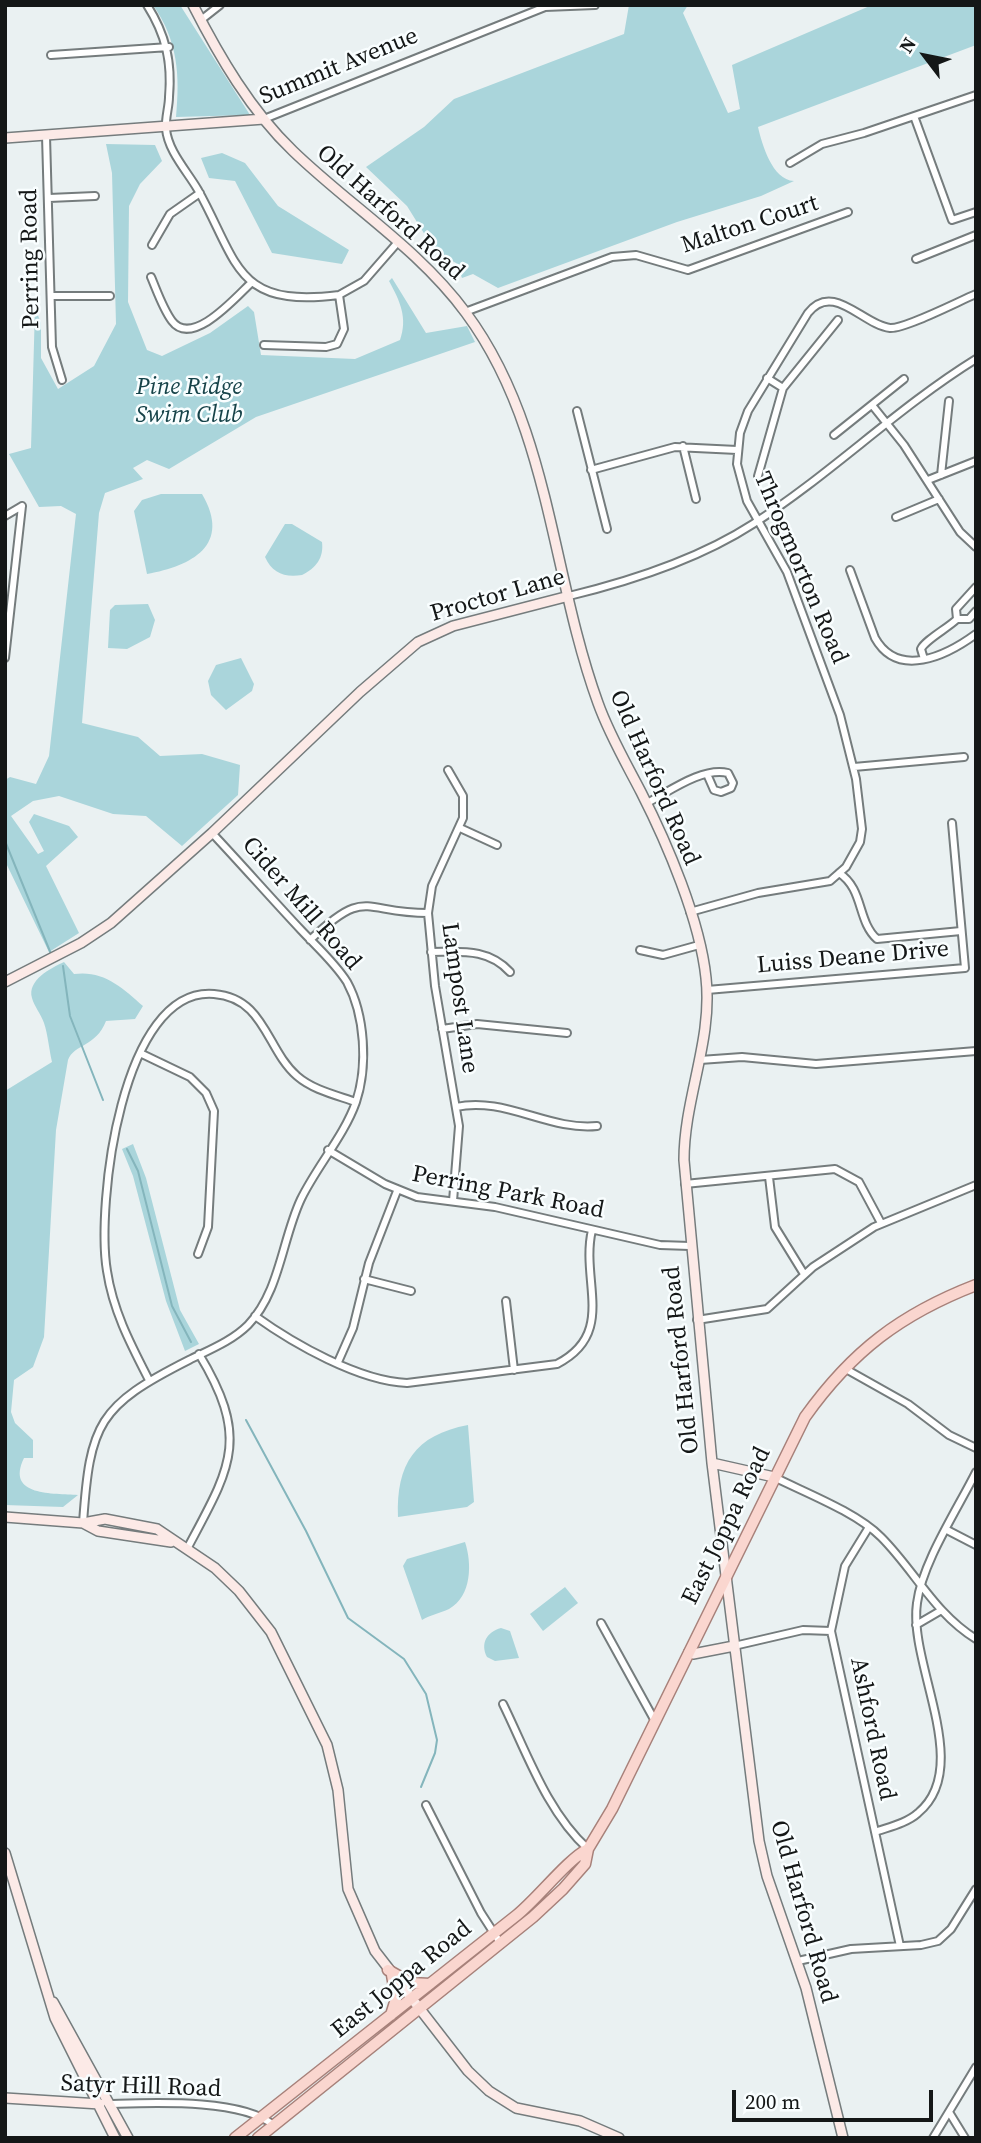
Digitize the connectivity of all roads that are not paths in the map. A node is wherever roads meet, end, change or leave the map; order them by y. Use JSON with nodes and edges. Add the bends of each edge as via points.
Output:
{"nodes":[{"id":1,"x":147,"y":5,"type":"edge"},
{"id":2,"x":193,"y":5,"type":"edge"},
{"id":3,"x":220,"y":5,"type":"edge"},
{"id":4,"x":595,"y":6,"type":"edge"},
{"id":5,"x":201,"y":20,"type":"junction"},
{"id":6,"x":169,"y":47,"type":"junction"},
{"id":7,"x":51,"y":55,"type":"dead end"},
{"id":8,"x":976,"y":94,"type":"edge"},
{"id":9,"x":914,"y":116,"type":"junction"},
{"id":10,"x":264,"y":119,"type":"junction"},
{"id":11,"x":166,"y":129,"type":"junction"},
{"id":12,"x":46,"y":136,"type":"junction"},
{"id":13,"x":5,"y":138,"type":"edge"},
{"id":14,"x":790,"y":163,"type":"dead end"},
{"id":15,"x":200,"y":193,"type":"junction"},
{"id":16,"x":95,"y":196,"type":"dead end"},
{"id":17,"x":49,"y":198,"type":"junction"},
{"id":18,"x":848,"y":212,"type":"dead end"},
{"id":19,"x":976,"y":212,"type":"edge"},
{"id":20,"x":976,"y":235,"type":"edge"},
{"id":21,"x":398,"y":242,"type":"junction"},
{"id":22,"x":152,"y":245,"type":"dead end"},
{"id":23,"x":916,"y":259,"type":"dead end"},
{"id":24,"x":151,"y":277,"type":"dead end"},
{"id":25,"x":251,"y":283,"type":"junction"},
{"id":26,"x":976,"y":294,"type":"edge"},
{"id":27,"x":339,"y":295,"type":"junction"},
{"id":28,"x":52,"y":296,"type":"junction"},
{"id":29,"x":110,"y":296,"type":"dead end"},
{"id":30,"x":465,"y":312,"type":"junction"},
{"id":31,"x":838,"y":320,"type":"dead end"},
{"id":32,"x":264,"y":345,"type":"dead end"},
{"id":33,"x":976,"y":359,"type":"edge"},
{"id":34,"x":767,"y":379,"type":"junction"},
{"id":35,"x":904,"y":379,"type":"dead end"},
{"id":36,"x":62,"y":380,"type":"dead end"},
{"id":37,"x":783,"y":388,"type":"junction"},
{"id":38,"x":949,"y":401,"type":"dead end"},
{"id":39,"x":872,"y":405,"type":"junction"},
{"id":40,"x":577,"y":411,"type":"dead end"},
{"id":41,"x":886,"y":422,"type":"junction"},
{"id":42,"x":834,"y":435,"type":"dead end"},
{"id":43,"x":683,"y":446,"type":"junction"},
{"id":44,"x":737,"y":450,"type":"junction"},
{"id":45,"x":976,"y":461,"type":"edge"},
{"id":46,"x":592,"y":470,"type":"junction"},
{"id":47,"x":941,"y":475,"type":"junction"},
{"id":48,"x":758,"y":476,"type":"dead end"},
{"id":49,"x":928,"y":480,"type":"junction"},
{"id":50,"x":696,"y":499,"type":"dead end"},
{"id":51,"x":939,"y":499,"type":"junction"},
{"id":52,"x":5,"y":516,"type":"edge"},
{"id":53,"x":896,"y":517,"type":"dead end"},
{"id":54,"x":758,"y":521,"type":"junction"},
{"id":55,"x":607,"y":529,"type":"dead end"},
{"id":56,"x":976,"y":547,"type":"edge"},
{"id":57,"x":850,"y":570,"type":"dead end"},
{"id":58,"x":976,"y":587,"type":"edge"},
{"id":59,"x":569,"y":596,"type":"junction"},
{"id":60,"x":976,"y":611,"type":"edge"},
{"id":61,"x":957,"y":619,"type":"junction"},
{"id":62,"x":976,"y":634,"type":"edge"},
{"id":63,"x":5,"y":657,"type":"edge"},
{"id":64,"x":924,"y":659,"type":"junction"},
{"id":65,"x":964,"y":757,"type":"dead end"},
{"id":66,"x":854,"y":767,"type":"junction"},
{"id":67,"x":448,"y":770,"type":"dead end"},
{"id":68,"x":707,"y":774,"type":"dead end"},
{"id":69,"x":647,"y":803,"type":"junction"},
{"id":70,"x":951,"y":822,"type":"dead end"},
{"id":71,"x":460,"y":828,"type":"junction"},
{"id":72,"x":212,"y":832,"type":"junction"},
{"id":73,"x":497,"y":845,"type":"dead end"},
{"id":74,"x":839,"y":873,"type":"junction"},
{"id":75,"x":428,"y":913,"type":"junction"},
{"id":76,"x":689,"y":913,"type":"junction"},
{"id":77,"x":961,"y":931,"type":"junction"},
{"id":78,"x":310,"y":940,"type":"junction"},
{"id":79,"x":699,"y":945,"type":"junction"},
{"id":80,"x":640,"y":950,"type":"dead end"},
{"id":81,"x":431,"y":952,"type":"junction"},
{"id":82,"x":510,"y":972,"type":"dead end"},
{"id":83,"x":5,"y":982,"type":"edge"},
{"id":84,"x":707,"y":990,"type":"junction"},
{"id":85,"x":443,"y":1028,"type":"junction"},
{"id":86,"x":567,"y":1032,"type":"dead end"},
{"id":87,"x":976,"y":1051,"type":"edge"},
{"id":88,"x":142,"y":1054,"type":"junction"},
{"id":89,"x":699,"y":1060,"type":"junction"},
{"id":90,"x":356,"y":1102,"type":"junction"},
{"id":91,"x":456,"y":1107,"type":"junction"},
{"id":92,"x":597,"y":1126,"type":"dead end"},
{"id":93,"x":328,"y":1150,"type":"junction"},
{"id":94,"x":769,"y":1177,"type":"junction"},
{"id":95,"x":685,"y":1184,"type":"junction"},
{"id":96,"x":976,"y":1185,"type":"edge"},
{"id":97,"x":397,"y":1191,"type":"junction"},
{"id":98,"x":453,"y":1201,"type":"junction"},
{"id":99,"x":881,"y":1223,"type":"junction"},
{"id":100,"x":592,"y":1230,"type":"junction"},
{"id":101,"x":690,"y":1246,"type":"junction"},
{"id":102,"x":198,"y":1254,"type":"dead end"},
{"id":103,"x":804,"y":1274,"type":"junction"},
{"id":104,"x":364,"y":1279,"type":"junction"},
{"id":105,"x":976,"y":1285,"type":"edge"},
{"id":106,"x":411,"y":1291,"type":"dead end"},
{"id":107,"x":506,"y":1301,"type":"dead end"},
{"id":108,"x":255,"y":1316,"type":"junction"},
{"id":109,"x":698,"y":1320,"type":"junction"},
{"id":110,"x":200,"y":1354,"type":"junction"},
{"id":111,"x":338,"y":1362,"type":"junction"},
{"id":112,"x":844,"y":1368,"type":"junction"},
{"id":113,"x":514,"y":1370,"type":"junction"},
{"id":114,"x":149,"y":1380,"type":"junction"},
{"id":115,"x":976,"y":1448,"type":"edge"},
{"id":116,"x":712,"y":1462,"type":"junction"},
{"id":117,"x":976,"y":1472,"type":"edge"},
{"id":118,"x":774,"y":1477,"type":"junction"},
{"id":119,"x":5,"y":1517,"type":"edge"},
{"id":120,"x":17,"y":1518,"type":"junction"},
{"id":121,"x":5,"y":1523,"type":"edge"},
{"id":122,"x":83,"y":1523,"type":"junction"},
{"id":123,"x":869,"y":1527,"type":"junction"},
{"id":124,"x":947,"y":1530,"type":"junction"},
{"id":125,"x":976,"y":1545,"type":"edge"},
{"id":126,"x":187,"y":1549,"type":"junction"},
{"id":127,"x":726,"y":1575,"type":"junction"},
{"id":128,"x":920,"y":1586,"type":"junction"},
{"id":129,"x":940,"y":1611,"type":"junction"},
{"id":130,"x":601,"y":1623,"type":"dead end"},
{"id":131,"x":916,"y":1625,"type":"junction"},
{"id":132,"x":831,"y":1631,"type":"junction"},
{"id":133,"x":976,"y":1639,"type":"edge"},
{"id":134,"x":734,"y":1646,"type":"junction"},
{"id":135,"x":689,"y":1652,"type":"junction"},
{"id":136,"x":503,"y":1704,"type":"dead end"},
{"id":137,"x":655,"y":1721,"type":"junction"},
{"id":138,"x":426,"y":1805,"type":"dead end"},
{"id":139,"x":875,"y":1832,"type":"junction"},
{"id":140,"x":588,"y":1849,"type":"junction"},
{"id":141,"x":5,"y":1853,"type":"edge"},
{"id":142,"x":976,"y":1889,"type":"edge"},
{"id":143,"x":495,"y":1933,"type":"junction"},
{"id":144,"x":501,"y":1944,"type":"junction"},
{"id":145,"x":900,"y":1946,"type":"junction"},
{"id":146,"x":798,"y":1961,"type":"junction"},
{"id":147,"x":390,"y":1973,"type":"junction"},
{"id":148,"x":431,"y":1983,"type":"junction"},
{"id":149,"x":411,"y":1999,"type":"junction"},
{"id":150,"x":52,"y":2000,"type":"junction"},
{"id":151,"x":418,"y":2008,"type":"junction"},
{"id":152,"x":390,"y":2016,"type":"junction"},
{"id":153,"x":976,"y":2067,"type":"edge"},
{"id":154,"x":5,"y":2098,"type":"edge"},
{"id":155,"x":97,"y":2104,"type":"junction"},
{"id":156,"x":108,"y":2104,"type":"junction"},
{"id":157,"x":949,"y":2112,"type":"junction"},
{"id":158,"x":261,"y":2117,"type":"junction"},
{"id":159,"x":273,"y":2125,"type":"junction"},
{"id":160,"x":115,"y":2138,"type":"edge"},
{"id":161,"x":128,"y":2138,"type":"edge"},
{"id":162,"x":235,"y":2138,"type":"edge"},
{"id":163,"x":258,"y":2138,"type":"edge"},
{"id":164,"x":619,"y":2138,"type":"edge"},
{"id":165,"x":843,"y":2138,"type":"edge"},
{"id":166,"x":933,"y":2138,"type":"edge"},
{"id":167,"x":965,"y":2138,"type":"edge"}],
"edges":[{"from":1,"to":6,"type":"street"},
{"from":2,"to":5,"type":"street","name":"Old Harford Road"},
{"from":3,"to":5,"type":"street"},
{"from":4,"to":10,"type":"street","name":"Summit Avenue","via":[[545,7]]},
{"from":5,"to":10,"type":"street","name":"Old Harford Road"},
{"from":6,"to":7,"type":"street"},
{"from":6,"to":11,"type":"street"},
{"from":8,"to":9,"type":"street"},
{"from":9,"to":14,"type":"street","via":[[822,144]]},
{"from":9,"to":19,"type":"street","via":[[952,220]]},
{"from":10,"to":11,"type":"street","name":"Summit Avenue"},
{"from":10,"to":21,"type":"street","name":"Old Harford Road","via":[[302,159]]},
{"from":11,"to":12,"type":"street","name":"Summit Avenue"},
{"from":11,"to":15,"type":"street","via":[[174,153]]},
{"from":12,"to":13,"type":"street","name":"Summit Avenue"},
{"from":12,"to":17,"type":"street","name":"Perring Road"},
{"from":15,"to":22,"type":"street","via":[[170,214]]},
{"from":15,"to":25,"type":"street","via":[[234,265]]},
{"from":16,"to":17,"type":"street"},
{"from":17,"to":28,"type":"street","name":"Perring Road"},
{"from":18,"to":30,"type":"street","name":"Malton Court","via":[[688,270],[636,255],[612,257]]},
{"from":20,"to":23,"type":"street"},
{"from":21,"to":27,"type":"street","via":[[364,281]]},
{"from":21,"to":30,"type":"street","name":"Old Harford Road"},
{"from":24,"to":25,"type":"street","via":[[172,321],[186,330],[214,317]]},
{"from":25,"to":27,"type":"street","via":[[292,296]]},
{"from":26,"to":34,"type":"street","name":"Throgmorton Road","via":[[894,328],[879,325],[840,303],[820,304],[807,313]]},
{"from":27,"to":32,"type":"street","via":[[344,329],[337,344]]},
{"from":28,"to":29,"type":"street"},
{"from":28,"to":36,"type":"street","name":"Perring Road","via":[[52,347]]},
{"from":30,"to":59,"type":"street","name":"Old Harford Road","via":[[493,354],[519,411]]},
{"from":31,"to":37,"type":"street"},
{"from":33,"to":41,"type":"street","name":"Proctor Lane"},
{"from":34,"to":37,"type":"street"},
{"from":34,"to":44,"type":"street","name":"Throgmorton Road","via":[[743,421]]},
{"from":35,"to":39,"type":"street"},
{"from":37,"to":48,"type":"street"},
{"from":38,"to":47,"type":"street"},
{"from":39,"to":41,"type":"street"},
{"from":39,"to":42,"type":"street"},
{"from":40,"to":46,"type":"street"},
{"from":41,"to":49,"type":"street"},
{"from":41,"to":54,"type":"street","name":"Proctor Lane"},
{"from":43,"to":44,"type":"street"},
{"from":43,"to":46,"type":"street"},
{"from":43,"to":50,"type":"street"},
{"from":44,"to":54,"type":"street","name":"Throgmorton Road","via":[[740,484]]},
{"from":45,"to":47,"type":"street"},
{"from":46,"to":55,"type":"street"},
{"from":47,"to":49,"type":"street"},
{"from":49,"to":51,"type":"street"},
{"from":51,"to":53,"type":"street"},
{"from":51,"to":56,"type":"street","via":[[960,532]]},
{"from":52,"to":63,"type":"street","via":[[22,506]]},
{"from":54,"to":59,"type":"street","name":"Proctor Lane","via":[[698,553]]},
{"from":54,"to":66,"type":"street","name":"Throgmorton Road","via":[[787,572]]},
{"from":57,"to":64,"type":"street","via":[[881,648],[901,662]]},
{"from":58,"to":61,"type":"street","via":[[956,609]]},
{"from":59,"to":69,"type":"street","name":"Old Harford Road","via":[[597,701]]},
{"from":59,"to":72,"type":"street","name":"Proctor Lane","via":[[453,626],[418,642]]},
{"from":60,"to":61,"type":"street","via":[[969,619]]},
{"from":61,"to":64,"type":"street","via":[[922,645]]},
{"from":62,"to":64,"type":"street"},
{"from":65,"to":66,"type":"street"},
{"from":66,"to":74,"type":"street","name":"Throgmorton Road","via":[[861,838]]},
{"from":67,"to":71,"type":"street","name":"Lampost Lane","via":[[464,803]]},
{"from":68,"to":69,"type":"street"},
{"from":69,"to":76,"type":"street","name":"Old Harford Road"},
{"from":70,"to":77,"type":"street"},
{"from":71,"to":73,"type":"street"},
{"from":71,"to":75,"type":"street","name":"Lampost Lane","via":[[432,886]]},
{"from":72,"to":78,"type":"street","name":"Cider Mill Road"},
{"from":72,"to":83,"type":"street","name":"Proctor Lane","via":[[111,923]]},
{"from":74,"to":76,"type":"street","via":[[824,882],[758,893]]},
{"from":74,"to":77,"type":"street","via":[[853,885],[877,939]]},
{"from":75,"to":78,"type":"street","via":[[360,905],[343,911]]},
{"from":75,"to":81,"type":"street","name":"Lampost Lane"},
{"from":76,"to":79,"type":"street","name":"Old Harford Road"},
{"from":77,"to":84,"type":"street","name":"Luiss Deane Drive","via":[[965,968]]},
{"from":78,"to":90,"type":"street","name":"Cider Mill Road","via":[[339,971],[354,999],[362,1060]]},
{"from":79,"to":80,"type":"street","via":[[663,955]]},
{"from":79,"to":84,"type":"street","name":"Old Harford Road"},
{"from":81,"to":82,"type":"street","via":[[479,953]]},
{"from":81,"to":85,"type":"street","name":"Lampost Lane"},
{"from":84,"to":89,"type":"street","name":"Old Harford Road"},
{"from":85,"to":86,"type":"street","via":[[477,1024]]},
{"from":85,"to":91,"type":"street","name":"Lampost Lane"},
{"from":87,"to":89,"type":"street","via":[[816,1064],[743,1057]]},
{"from":88,"to":90,"type":"street","via":[[160,1018],[176,1004],[205,994],[226,996],[256,1014],[297,1076]]},
{"from":88,"to":102,"type":"street","via":[[190,1077],[206,1093],[214,1111],[208,1227]]},
{"from":88,"to":114,"type":"street","via":[[113,1132],[105,1256],[115,1308]]},
{"from":89,"to":95,"type":"street","name":"Old Harford Road","via":[[685,1128]]},
{"from":90,"to":93,"type":"street","name":"Cider Mill Road"},
{"from":91,"to":92,"type":"street","via":[[478,1103],[573,1125]]},
{"from":91,"to":98,"type":"street","name":"Lampost Lane","via":[[459,1137]]},
{"from":93,"to":97,"type":"street","name":"Perring Park Road"},
{"from":93,"to":108,"type":"street","name":"Cider Mill Road","via":[[296,1209],[269,1292]]},
{"from":94,"to":95,"type":"street"},
{"from":94,"to":99,"type":"street","via":[[827,1169],[849,1174],[863,1187]]},
{"from":94,"to":103,"type":"street","via":[[775,1227]]},
{"from":95,"to":101,"type":"street","name":"Old Harford Road"},
{"from":96,"to":99,"type":"street"},
{"from":97,"to":98,"type":"street","name":"Perring Park Road"},
{"from":97,"to":104,"type":"street"},
{"from":98,"to":100,"type":"street","name":"Perring Park Road"},
{"from":99,"to":103,"type":"street"},
{"from":100,"to":101,"type":"street","name":"Perring Park Road","via":[[672,1247]]},
{"from":100,"to":113,"type":"street","via":[[588,1256],[594,1317],[589,1335],[577,1352],[557,1364]]},
{"from":101,"to":109,"type":"street","name":"Old Harford Road"},
{"from":103,"to":109,"type":"street","via":[[767,1309]]},
{"from":104,"to":106,"type":"street"},
{"from":104,"to":111,"type":"street","via":[[353,1328]]},
{"from":105,"to":112,"type":"main road","name":"East Joppa Road","via":[[911,1314]]},
{"from":107,"to":113,"type":"street"},
{"from":108,"to":110,"type":"street","name":"Cider Mill Road","via":[[238,1333]]},
{"from":108,"to":111,"type":"street"},
{"from":109,"to":116,"type":"street","name":"Old Harford Road"},
{"from":110,"to":114,"type":"street","name":"Cider Mill Road"},
{"from":110,"to":126,"type":"street","via":[[225,1407],[231,1443],[225,1475]]},
{"from":111,"to":113,"type":"street","via":[[372,1378],[394,1382]]},
{"from":112,"to":115,"type":"street"},
{"from":112,"to":118,"type":"main road","name":"East Joppa Road","via":[[805,1417]]},
{"from":114,"to":122,"type":"street","name":"Cider Mill Road","via":[[118,1402],[98,1429],[89,1456]]},
{"from":116,"to":118,"type":"street"},
{"from":116,"to":127,"type":"street","name":"Old Harford Road"},
{"from":117,"to":124,"type":"street"},
{"from":118,"to":123,"type":"street"},
{"from":118,"to":127,"type":"main road","name":"East Joppa Road"},
{"from":119,"to":120,"type":"street"},
{"from":120,"to":121,"type":"street"},
{"from":120,"to":122,"type":"street"},
{"from":122,"to":126,"type":"street","via":[[105,1519],[134,1523],[157,1530]]},
{"from":123,"to":128,"type":"street"},
{"from":123,"to":132,"type":"street","name":"Ashford Road","via":[[845,1566]]},
{"from":124,"to":125,"type":"street"},
{"from":124,"to":128,"type":"street"},
{"from":126,"to":147,"type":"street","via":[[227,1579],[254,1608],[317,1723],[338,1790],[348,1889],[367,1938]]},
{"from":127,"to":134,"type":"street","name":"Old Harford Road"},
{"from":127,"to":135,"type":"main road","name":"East Joppa Road"},
{"from":128,"to":129,"type":"street"},
{"from":128,"to":131,"type":"street"},
{"from":129,"to":131,"type":"street"},
{"from":129,"to":133,"type":"street"},
{"from":130,"to":137,"type":"street"},
{"from":131,"to":139,"type":"street","via":[[942,1769],[939,1784],[916,1815]]},
{"from":132,"to":134,"type":"street","via":[[803,1630]]},
{"from":132,"to":139,"type":"street","name":"Ashford Road"},
{"from":134,"to":135,"type":"street"},
{"from":134,"to":146,"type":"street","name":"Old Harford Road","via":[[759,1841]]},
{"from":135,"to":137,"type":"main road","name":"East Joppa Road"},
{"from":136,"to":140,"type":"street","via":[[558,1814]]},
{"from":137,"to":140,"type":"main road","name":"East Joppa Road"},
{"from":138,"to":143,"type":"street"},
{"from":139,"to":145,"type":"street","name":"Ashford Road"},
{"from":140,"to":143,"type":"main road","name":"East Joppa Road","via":[[576,1855],[539,1896]]},
{"from":140,"to":144,"type":"main road","name":"East Joppa Road","via":[[584,1864],[564,1889]]},
{"from":141,"to":150,"type":"street"},
{"from":142,"to":145,"type":"street","via":[[938,1941]]},
{"from":143,"to":144,"type":"street"},
{"from":143,"to":148,"type":"main road","name":"East Joppa Road"},
{"from":144,"to":151,"type":"main road","name":"East Joppa Road"},
{"from":145,"to":146,"type":"street","via":[[851,1948]]},
{"from":146,"to":165,"type":"street","name":"Old Harford Road"},
{"from":147,"to":148,"type":"main road","via":[[411,1983]]},
{"from":147,"to":149,"type":"street"},
{"from":147,"to":152,"type":"main road","via":[[396,1999]]},
{"from":148,"to":149,"type":"main road","name":"East Joppa Road"},
{"from":149,"to":151,"type":"street"},
{"from":149,"to":152,"type":"main road","name":"East Joppa Road"},
{"from":150,"to":155,"type":"street","via":[[62,2036]]},
{"from":150,"to":156,"type":"street"},
{"from":151,"to":159,"type":"main road","name":"East Joppa Road"},
{"from":151,"to":164,"type":"street","via":[[473,2077],[509,2104],[587,2123]]},
{"from":152,"to":158,"type":"main road","name":"East Joppa Road"},
{"from":153,"to":157,"type":"street"},
{"from":154,"to":155,"type":"street","name":"Satyr Hill Road"},
{"from":155,"to":156,"type":"street","name":"Satyr Hill Road"},
{"from":155,"to":160,"type":"street"},
{"from":156,"to":158,"type":"street","name":"Satyr Hill Road","via":[[194,2104]]},
{"from":156,"to":161,"type":"street"},
{"from":157,"to":166,"type":"street"},
{"from":157,"to":167,"type":"street"},
{"from":158,"to":159,"type":"street","name":"Satyr Hill Road"},
{"from":158,"to":162,"type":"main road","name":"East Joppa Road"},
{"from":159,"to":163,"type":"main road","name":"East Joppa Road"}]}
